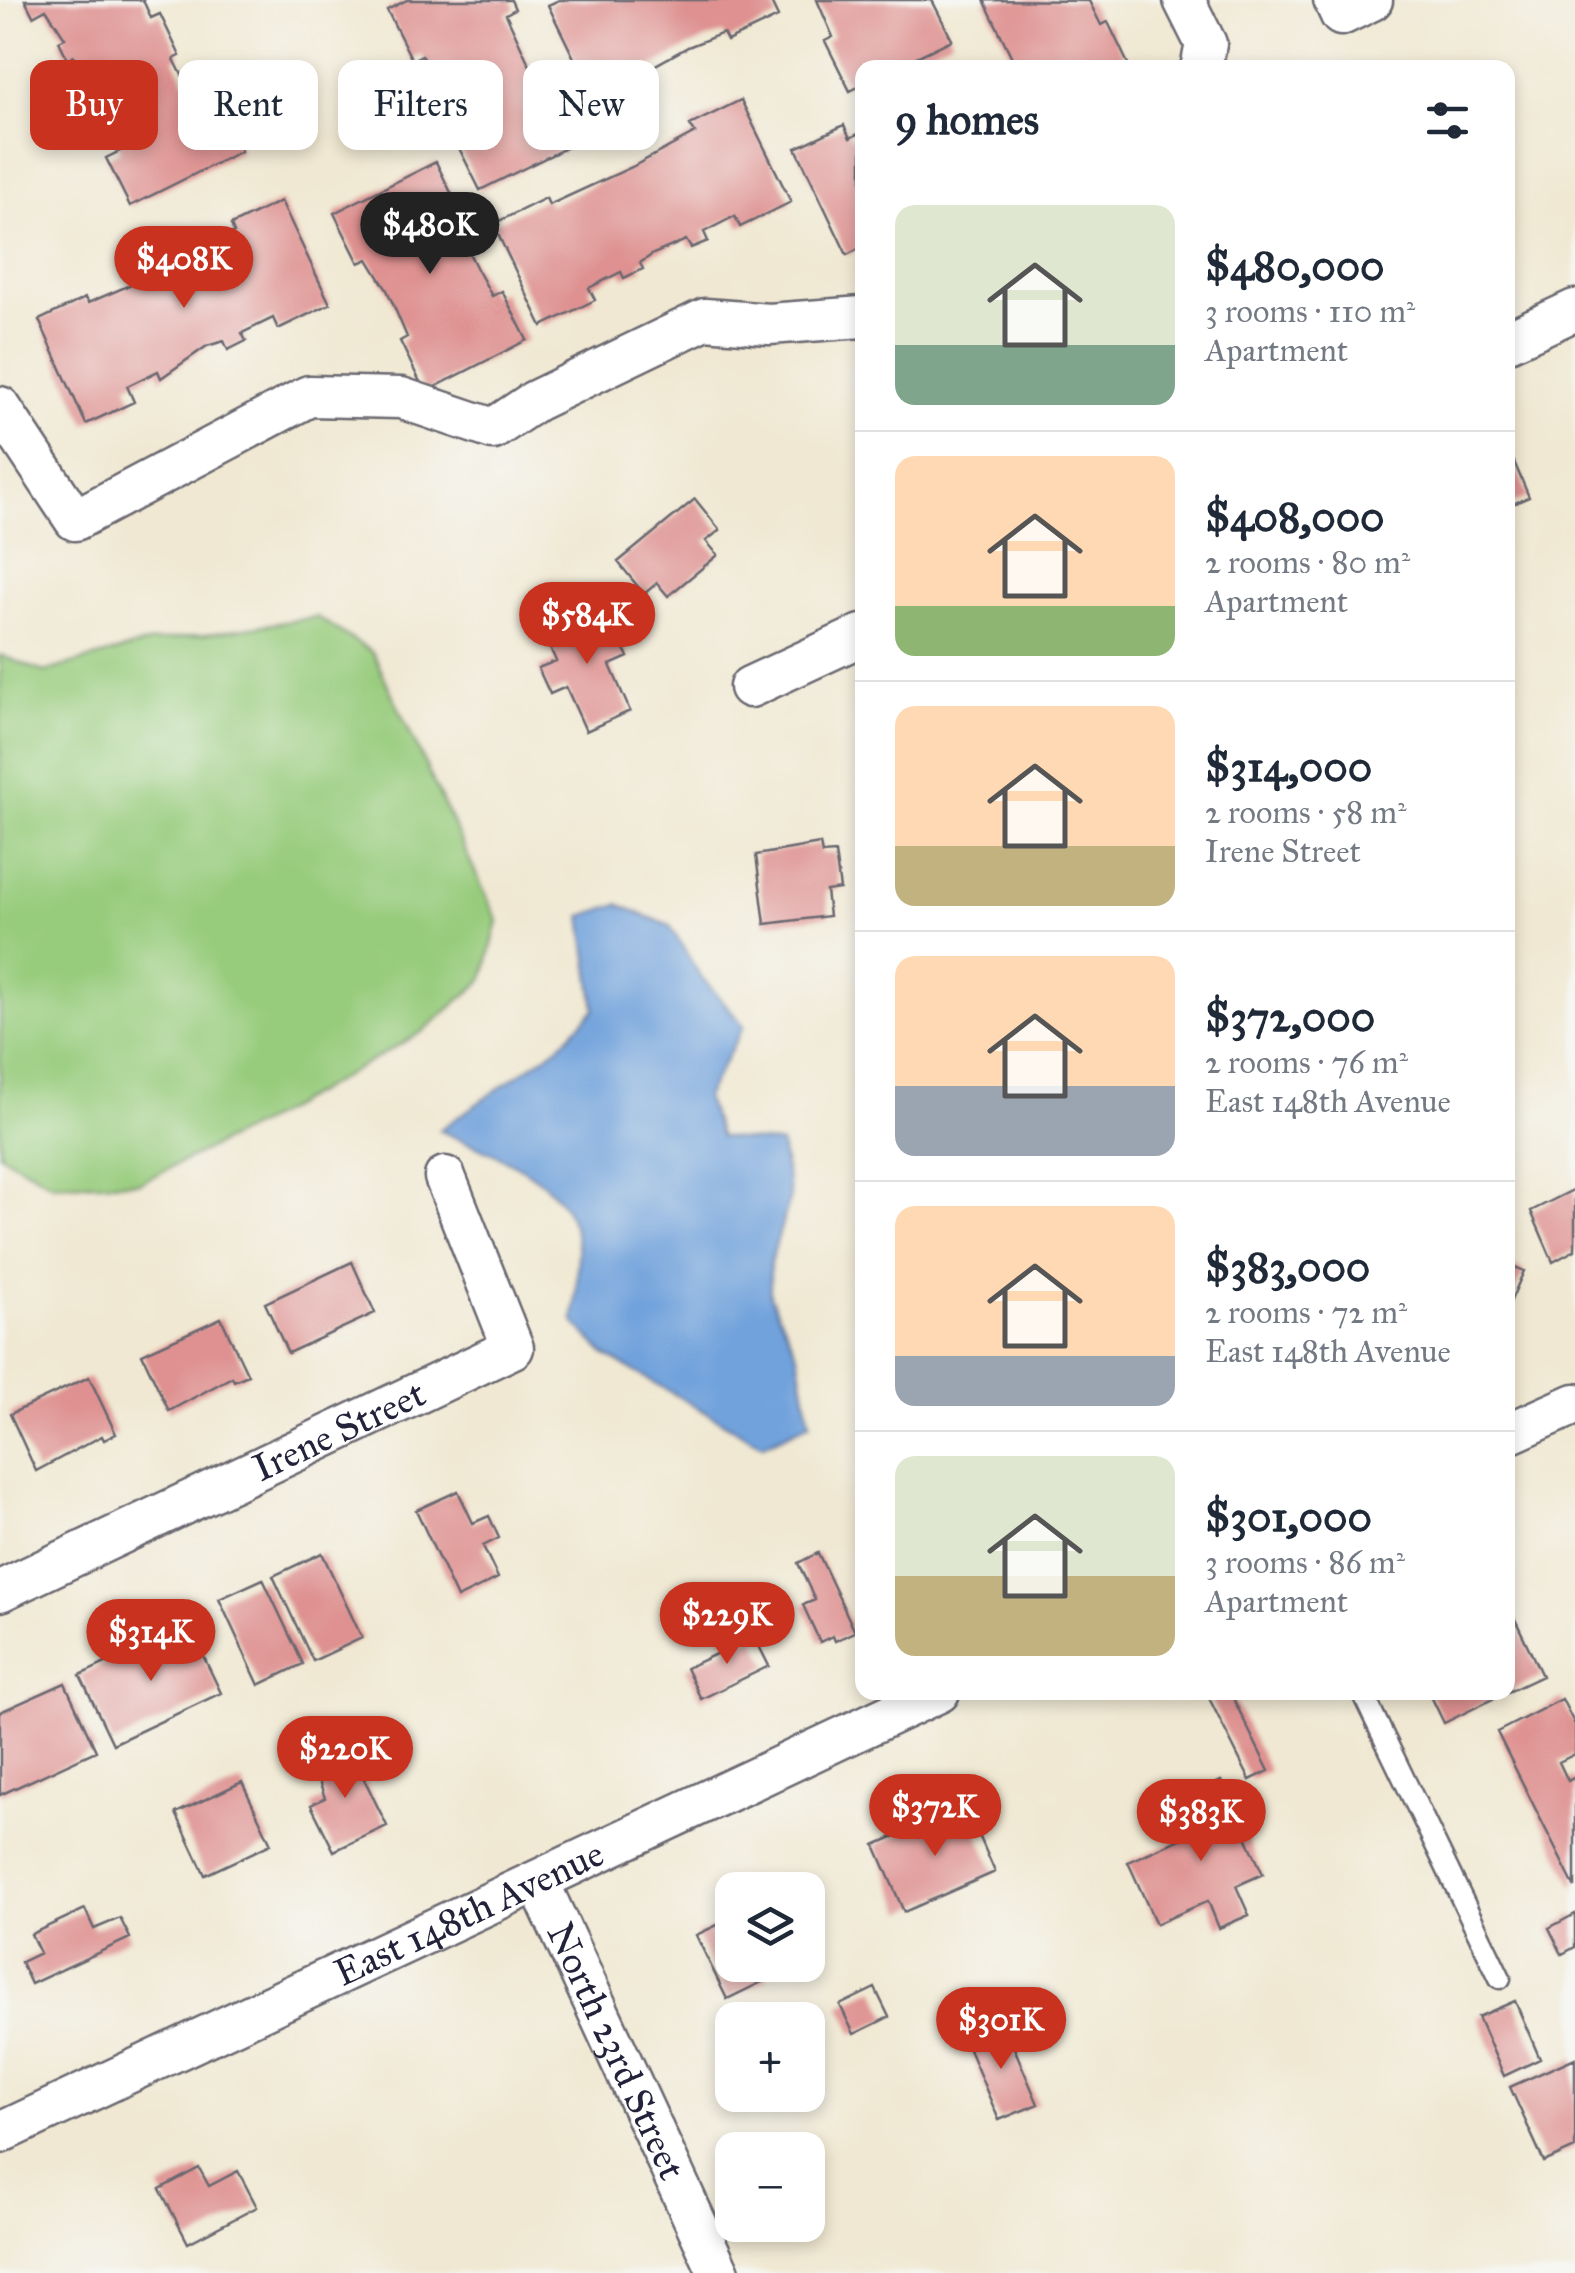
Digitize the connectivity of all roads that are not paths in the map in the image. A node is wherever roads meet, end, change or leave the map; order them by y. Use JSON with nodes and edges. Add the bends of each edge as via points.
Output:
{"nodes":[{"id":1,"x":1184,"y":0,"type":"edge"},
{"id":2,"x":1334,"y":0,"type":"edge"},
{"id":3,"x":1372,"y":0,"type":"edge"},
{"id":4,"x":1203,"y":60,"type":"edge"},
{"id":5,"x":1575,"y":310,"type":"edge"},
{"id":6,"x":855,"y":318,"type":"edge"},
{"id":7,"x":1515,"y":338,"type":"edge"},
{"id":8,"x":0,"y":407,"type":"edge"},
{"id":9,"x":855,"y":639,"type":"edge"},
{"id":10,"x":750,"y":687,"type":"dead end"},
{"id":11,"x":445,"y":1177,"type":"dead end"},
{"id":12,"x":1575,"y":1404,"type":"edge"},
{"id":13,"x":1515,"y":1431,"type":"edge"},
{"id":14,"x":0,"y":1591,"type":"edge"},
{"id":15,"x":922,"y":1700,"type":"edge"},
{"id":16,"x":1366,"y":1700,"type":"edge"},
{"id":17,"x":539,"y":1883,"type":"junction"},
{"id":18,"x":1500,"y":1978,"type":"dead end"},
{"id":19,"x":0,"y":2133,"type":"edge"},
{"id":20,"x":718,"y":2273,"type":"edge"}],
"edges":[{"from":1,"to":4,"type":"street","via":[[1206,44]]},
{"from":2,"to":3,"type":"street","via":[[1342,15]]},
{"from":5,"to":7,"type":"street"},
{"from":6,"to":8,"type":"street","via":[[769,324],[704,319],[535,401],[493,429],[400,398],[309,396],[75,520]]},
{"from":9,"to":10,"type":"street"},
{"from":11,"to":14,"type":"street","name":"Irene Street","via":[[513,1348]]},
{"from":12,"to":13,"type":"street"},
{"from":15,"to":17,"type":"street","name":"East 148th Avenue"},
{"from":16,"to":18,"type":"lane"},
{"from":17,"to":19,"type":"street","name":"East 148th Avenue"},
{"from":17,"to":20,"type":"street","name":"North 23rd Street"}]}
